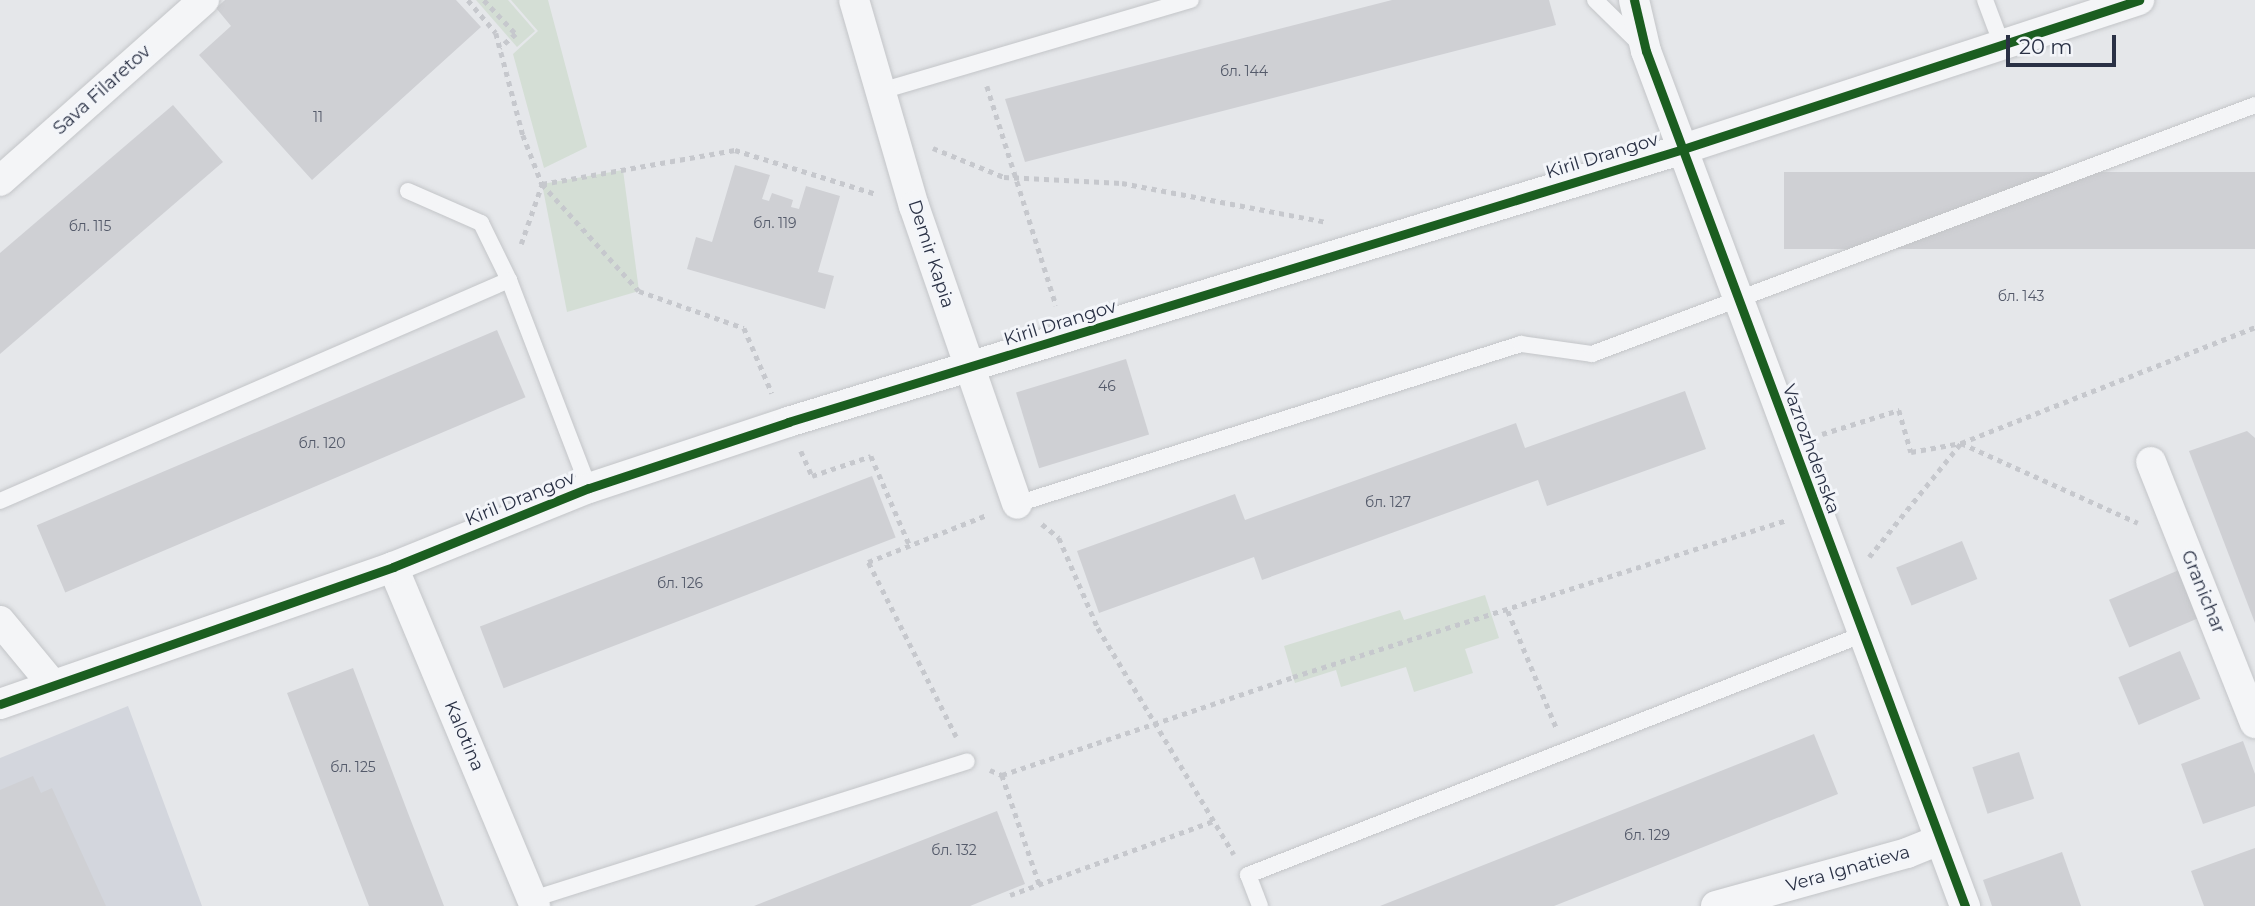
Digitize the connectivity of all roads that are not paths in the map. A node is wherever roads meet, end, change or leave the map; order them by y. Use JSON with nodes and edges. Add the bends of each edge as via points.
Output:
{"nodes":[{"id":1,"x":204,"y":0,"type":"edge"},
{"id":2,"x":854,"y":0,"type":"edge"},
{"id":3,"x":1191,"y":0,"type":"edge"},
{"id":4,"x":1595,"y":0,"type":"edge"},
{"id":5,"x":1634,"y":0,"type":"edge"},
{"id":6,"x":1985,"y":0,"type":"edge"},
{"id":7,"x":2139,"y":0,"type":"edge"},
{"id":8,"x":2002,"y":45,"type":"junction"},
{"id":9,"x":1646,"y":51,"type":"junction"},
{"id":10,"x":881,"y":91,"type":"junction"},
{"id":11,"x":2255,"y":105,"type":"edge"},
{"id":12,"x":1683,"y":149,"type":"junction"},
{"id":13,"x":0,"y":181,"type":"edge"},
{"id":14,"x":408,"y":191,"type":"dead end"},
{"id":15,"x":509,"y":280,"type":"junction"},
{"id":16,"x":1740,"y":300,"type":"junction"},
{"id":17,"x":968,"y":367,"type":"junction"},
{"id":18,"x":2151,"y":462,"type":"dead end"},
{"id":19,"x":589,"y":488,"type":"junction"},
{"id":20,"x":0,"y":501,"type":"edge"},
{"id":21,"x":1017,"y":504,"type":"joint"},
{"id":22,"x":393,"y":567,"type":"junction"},
{"id":23,"x":0,"y":621,"type":"edge"},
{"id":24,"x":1864,"y":634,"type":"junction"},
{"id":25,"x":53,"y":685,"type":"junction"},
{"id":26,"x":0,"y":704,"type":"edge"},
{"id":27,"x":2255,"y":723,"type":"edge"},
{"id":28,"x":967,"y":761,"type":"road end"},
{"id":29,"x":1939,"y":839,"type":"junction"},
{"id":30,"x":534,"y":903,"type":"edge"},
{"id":31,"x":1260,"y":906,"type":"edge"},
{"id":32,"x":1716,"y":906,"type":"edge"},
{"id":33,"x":1965,"y":906,"type":"edge"}],
"edges":[{"from":1,"to":13,"type":"street","name":"Sava Filaretov"},
{"from":2,"to":10,"type":"street","name":"Demir Kapia"},
{"from":3,"to":10,"type":"lane"},
{"from":4,"to":9,"type":"lane"},
{"from":5,"to":9,"type":"street","name":"Vazrozhdenska"},
{"from":6,"to":8,"type":"lane"},
{"from":7,"to":8,"type":"street","name":"Kiril Drangov"},
{"from":8,"to":12,"type":"street","name":"Kiril Drangov"},
{"from":9,"to":12,"type":"street","name":"Vazrozhdenska"},
{"from":10,"to":17,"type":"street","name":"Demir Kapia"},
{"from":11,"to":16,"type":"lane"},
{"from":12,"to":16,"type":"street","name":"Vazrozhdenska"},
{"from":12,"to":17,"type":"street","name":"Kiril Drangov"},
{"from":14,"to":15,"type":"lane","via":[[481,223]]},
{"from":15,"to":19,"type":"lane"},
{"from":15,"to":20,"type":"lane"},
{"from":16,"to":21,"type":"lane","via":[[1592,354],[1521,344]]},
{"from":16,"to":24,"type":"street","name":"Vazrozhdenska"},
{"from":17,"to":19,"type":"street","name":"Kiril Drangov"},
{"from":17,"to":21,"type":"street","name":"Demir Kapia"},
{"from":18,"to":27,"type":"street","name":"Granichar"},
{"from":19,"to":22,"type":"street","name":"Kiril Drangov"},
{"from":22,"to":25,"type":"street","name":"Kiril Drangov"},
{"from":22,"to":30,"type":"street","name":"Kalotina"},
{"from":23,"to":25,"type":"street"},
{"from":24,"to":29,"type":"street","name":"Vazrozhdenska"},
{"from":24,"to":31,"type":"lane","via":[[1248,875]]},
{"from":25,"to":26,"type":"street","name":"Kiril Drangov"},
{"from":28,"to":30,"type":"lane"},
{"from":29,"to":32,"type":"street","name":"Vera Ignatieva","via":[[1907,853]]},
{"from":29,"to":33,"type":"street","name":"Vazrozhdenska"}]}
